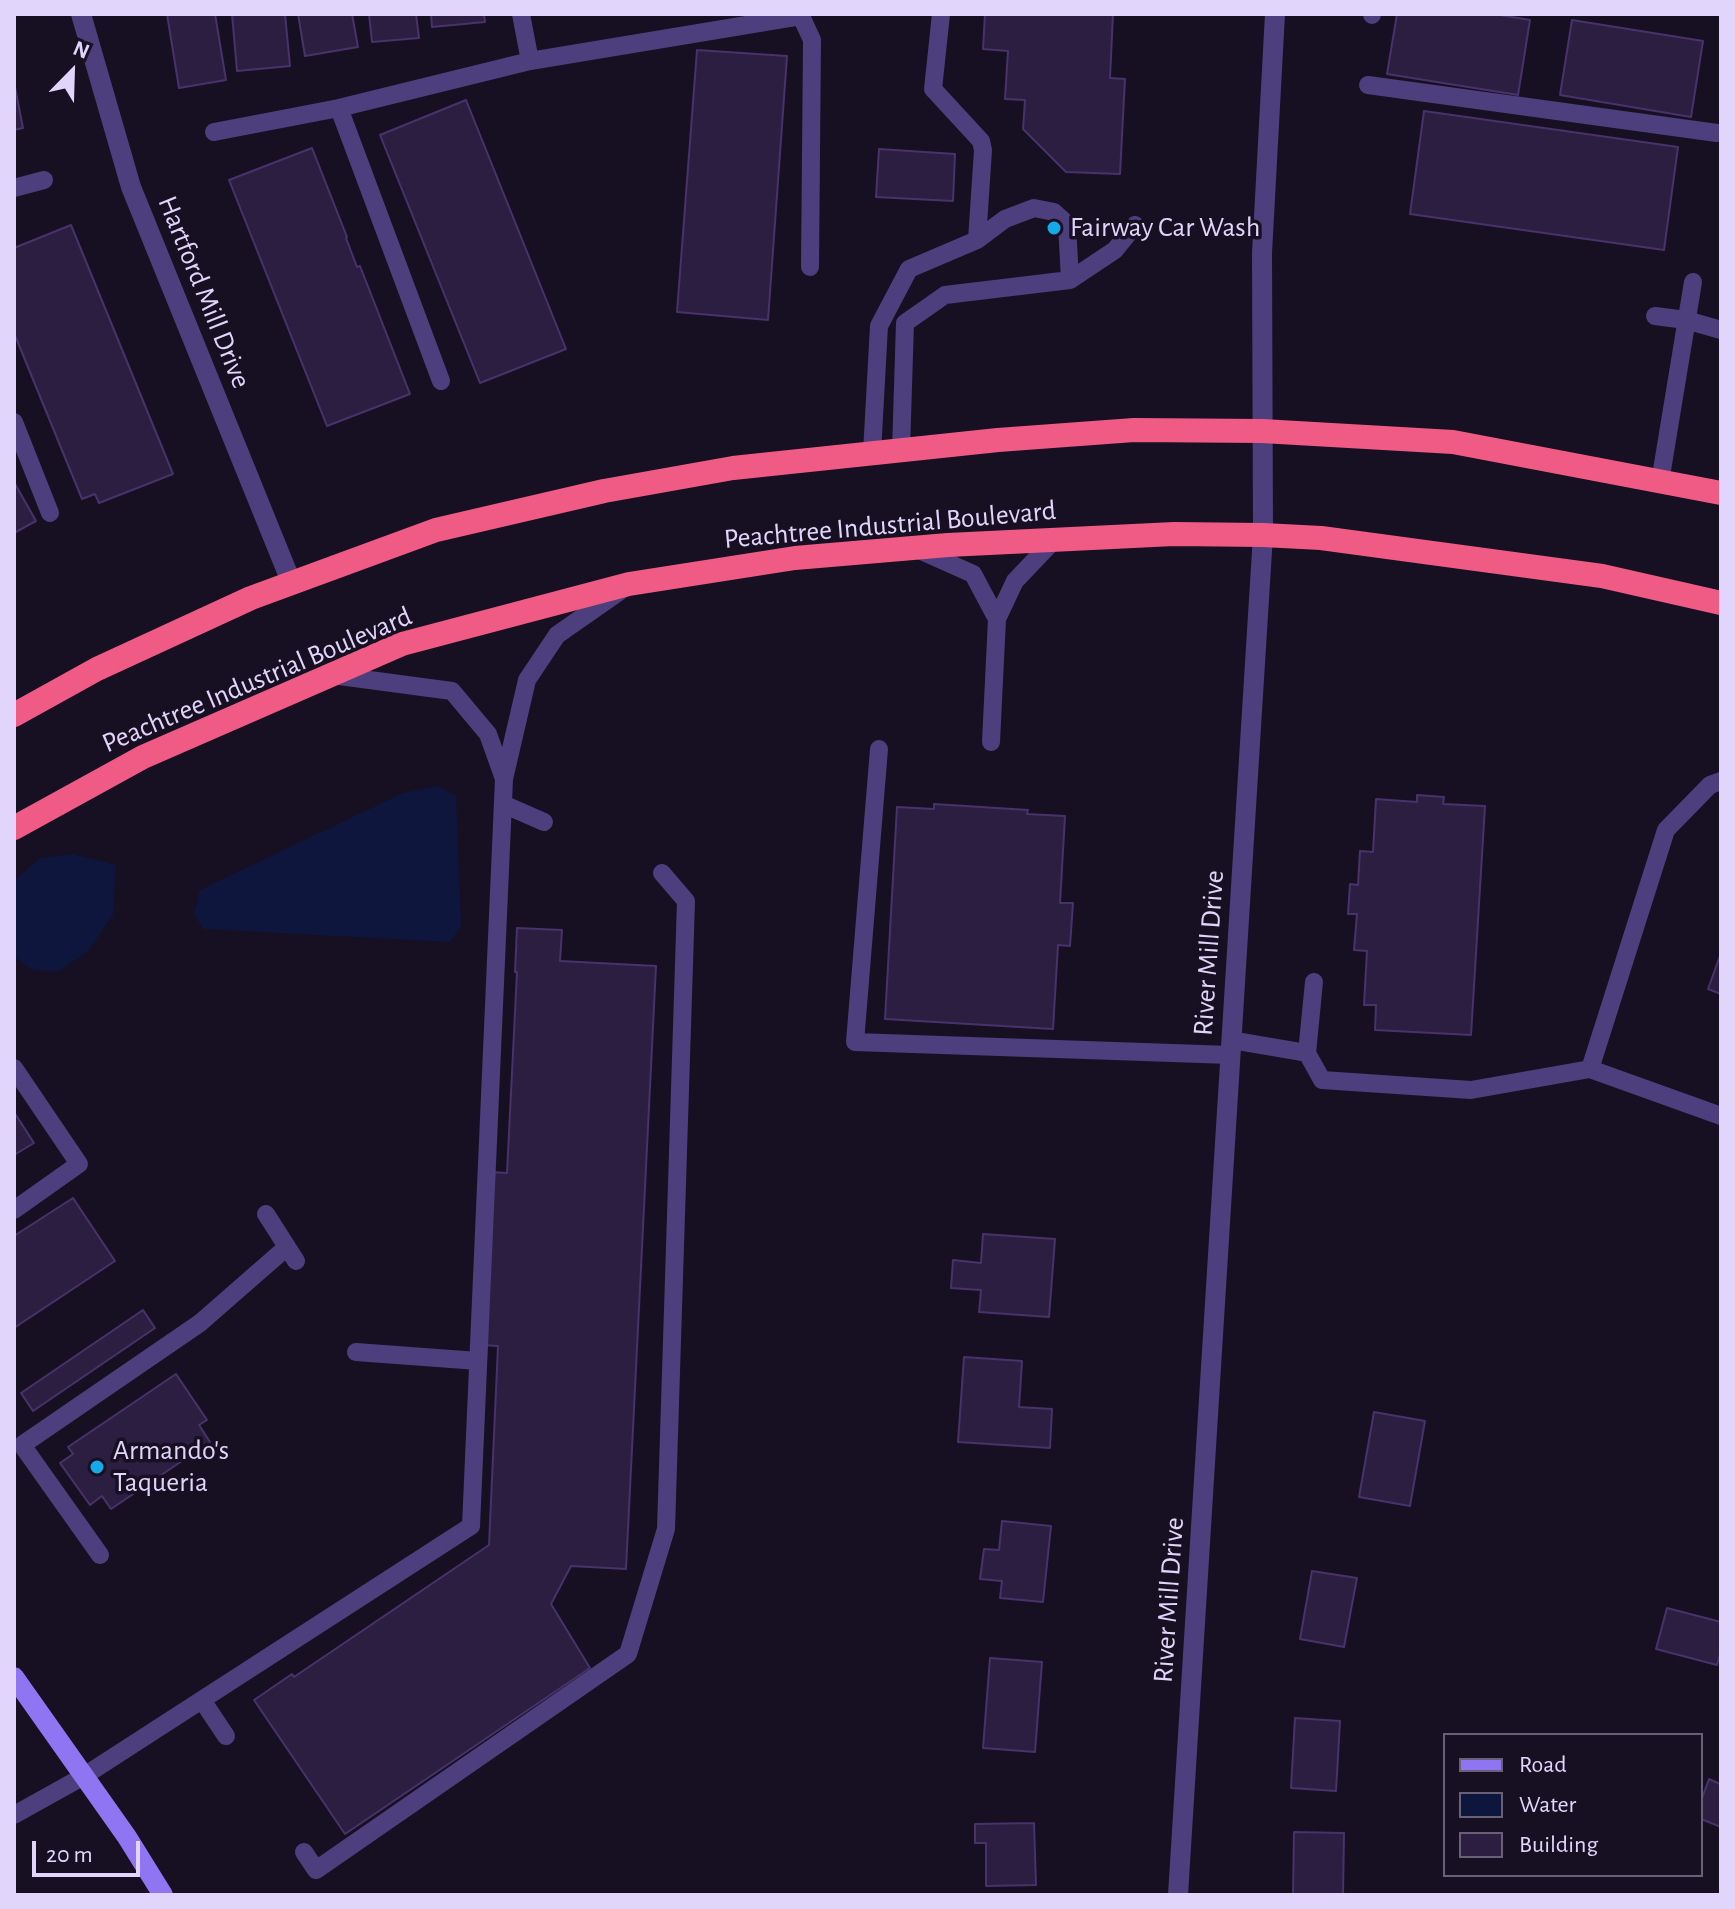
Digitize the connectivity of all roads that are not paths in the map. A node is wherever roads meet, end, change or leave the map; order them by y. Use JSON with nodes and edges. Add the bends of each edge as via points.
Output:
{"nodes":[{"id":1,"x":81,"y":14,"type":"edge"},
{"id":2,"x":521,"y":14,"type":"edge"},
{"id":3,"x":941,"y":14,"type":"edge"},
{"id":4,"x":1275,"y":14,"type":"edge"},
{"id":5,"x":530,"y":61,"type":"junction"},
{"id":6,"x":1368,"y":85,"type":"dead end"},
{"id":7,"x":339,"y":108,"type":"junction"},
{"id":8,"x":214,"y":132,"type":"dead end"},
{"id":9,"x":1717,"y":133,"type":"dead end"},
{"id":10,"x":44,"y":180,"type":"dead end"},
{"id":11,"x":14,"y":188,"type":"edge"},
{"id":12,"x":1135,"y":225,"type":"dead end"},
{"id":13,"x":977,"y":240,"type":"junction"},
{"id":14,"x":810,"y":267,"type":"dead end"},
{"id":15,"x":1070,"y":280,"type":"junction"},
{"id":16,"x":1693,"y":282,"type":"dead end"},
{"id":17,"x":1655,"y":316,"type":"dead end"},
{"id":18,"x":1686,"y":320,"type":"junction"},
{"id":19,"x":1721,"y":330,"type":"edge"},
{"id":20,"x":441,"y":381,"type":"dead end"},
{"id":21,"x":14,"y":422,"type":"edge"},
{"id":22,"x":1262,"y":431,"type":"junction"},
{"id":23,"x":901,"y":450,"type":"junction"},
{"id":24,"x":872,"y":453,"type":"junction"},
{"id":25,"x":1660,"y":482,"type":"junction"},
{"id":26,"x":1721,"y":493,"type":"edge"},
{"id":27,"x":50,"y":513,"type":"dead end"},
{"id":28,"x":1263,"y":535,"type":"junction"},
{"id":29,"x":1055,"y":539,"type":"junction"},
{"id":30,"x":915,"y":548,"type":"junction"},
{"id":31,"x":292,"y":584,"type":"junction"},
{"id":32,"x":629,"y":584,"type":"junction"},
{"id":33,"x":1721,"y":603,"type":"edge"},
{"id":34,"x":997,"y":619,"type":"junction"},
{"id":35,"x":331,"y":675,"type":"junction"},
{"id":36,"x":14,"y":715,"type":"edge"},
{"id":37,"x":991,"y":742,"type":"dead end"},
{"id":38,"x":879,"y":749,"type":"dead end"},
{"id":39,"x":504,"y":779,"type":"junction"},
{"id":40,"x":1721,"y":781,"type":"edge"},
{"id":41,"x":503,"y":804,"type":"junction"},
{"id":42,"x":544,"y":822,"type":"dead end"},
{"id":43,"x":14,"y":828,"type":"edge"},
{"id":44,"x":662,"y":873,"type":"dead end"},
{"id":45,"x":1314,"y":982,"type":"dead end"},
{"id":46,"x":1231,"y":1048,"type":"junction"},
{"id":47,"x":1307,"y":1053,"type":"junction"},
{"id":48,"x":14,"y":1068,"type":"edge"},
{"id":49,"x":1590,"y":1069,"type":"junction"},
{"id":50,"x":1721,"y":1116,"type":"edge"},
{"id":51,"x":14,"y":1210,"type":"edge"},
{"id":52,"x":266,"y":1214,"type":"dead end"},
{"id":53,"x":356,"y":1352,"type":"dead end"},
{"id":54,"x":478,"y":1361,"type":"junction"},
{"id":55,"x":18,"y":1440,"type":"edge"},
{"id":56,"x":100,"y":1555,"type":"dead end"},
{"id":57,"x":14,"y":1677,"type":"edge"},
{"id":58,"x":202,"y":1700,"type":"junction"},
{"id":59,"x":226,"y":1736,"type":"dead end"},
{"id":60,"x":84,"y":1776,"type":"junction"},
{"id":61,"x":14,"y":1815,"type":"edge"},
{"id":62,"x":304,"y":1852,"type":"dead end"},
{"id":63,"x":163,"y":1895,"type":"edge"},
{"id":64,"x":1178,"y":1895,"type":"edge"}],
"edges":[{"from":1,"to":31,"type":"street","name":"Hartford Mill Drive","via":[[131,187]]},
{"from":2,"to":5,"type":"lane"},
{"from":3,"to":13,"type":"lane","via":[[933,89],[981,141],[983,150]]},
{"from":4,"to":22,"type":"street","name":"River Mill Drive","via":[[1262,253]]},
{"from":5,"to":7,"type":"lane"},
{"from":5,"to":14,"type":"lane","via":[[801,16],[812,40]]},
{"from":6,"to":9,"type":"lane"},
{"from":7,"to":8,"type":"lane"},
{"from":7,"to":20,"type":"lane"},
{"from":10,"to":11,"type":"lane"},
{"from":12,"to":15,"type":"lane","via":[[1115,250]]},
{"from":13,"to":15,"type":"lane","via":[[1005,219],[1034,208],[1054,212],[1067,224]]},
{"from":13,"to":24,"type":"lane","via":[[909,269],[879,326]]},
{"from":15,"to":23,"type":"lane","via":[[945,295],[905,323]]},
{"from":16,"to":18,"type":"lane"},
{"from":17,"to":18,"type":"lane"},
{"from":18,"to":19,"type":"lane"},
{"from":18,"to":25,"type":"lane"},
{"from":21,"to":27,"type":"lane"},
{"from":22,"to":23,"type":"highway","via":[[1134,430]]},
{"from":22,"to":25,"type":"highway","via":[[1453,442]]},
{"from":22,"to":28,"type":"street","name":"River Mill Drive"},
{"from":23,"to":24,"type":"highway"},
{"from":24,"to":31,"type":"highway","via":[[733,468],[604,491],[436,530]]},
{"from":25,"to":26,"type":"highway"},
{"from":28,"to":29,"type":"highway","name":"Peachtree Industrial Boulevard"},
{"from":28,"to":33,"type":"highway","name":"Peachtree Industrial Boulevard","via":[[1602,576]]},
{"from":28,"to":46,"type":"street","name":"River Mill Drive"},
{"from":29,"to":30,"type":"highway","name":"Peachtree Industrial Boulevard"},
{"from":29,"to":34,"type":"lane","via":[[1015,581]]},
{"from":30,"to":32,"type":"highway","name":"Peachtree Industrial Boulevard","via":[[795,558]]},
{"from":30,"to":34,"type":"lane","via":[[973,574]]},
{"from":31,"to":36,"type":"highway","via":[[97,669]]},
{"from":32,"to":35,"type":"highway","name":"Peachtree Industrial Boulevard","via":[[402,644]]},
{"from":32,"to":39,"type":"lane","via":[[557,635],[527,680]]},
{"from":34,"to":37,"type":"lane"},
{"from":35,"to":39,"type":"lane","via":[[452,691],[488,734]]},
{"from":35,"to":43,"type":"highway","name":"Peachtree Industrial Boulevard","via":[[143,757]]},
{"from":38,"to":46,"type":"lane","via":[[855,1042]]},
{"from":39,"to":41,"type":"lane"},
{"from":40,"to":49,"type":"lane","via":[[1710,785],[1666,830]]},
{"from":41,"to":42,"type":"lane"},
{"from":41,"to":54,"type":"lane"},
{"from":44,"to":62,"type":"lane","via":[[686,901],[666,1529],[628,1654],[316,1870]]},
{"from":45,"to":47,"type":"lane"},
{"from":46,"to":47,"type":"lane"},
{"from":46,"to":64,"type":"street","name":"River Mill Drive"},
{"from":47,"to":49,"type":"lane","via":[[1322,1080],[1471,1090]]},
{"from":48,"to":51,"type":"lane","via":[[79,1164]]},
{"from":49,"to":50,"type":"lane"},
{"from":52,"to":55,"type":"lane","via":[[292,1254],[200,1323]]},
{"from":53,"to":54,"type":"lane"},
{"from":54,"to":58,"type":"lane","via":[[471,1526]]},
{"from":55,"to":56,"type":"lane"},
{"from":57,"to":60,"type":"main road"},
{"from":58,"to":59,"type":"lane"},
{"from":58,"to":60,"type":"lane"},
{"from":60,"to":61,"type":"lane"},
{"from":60,"to":63,"type":"main road"}]}
